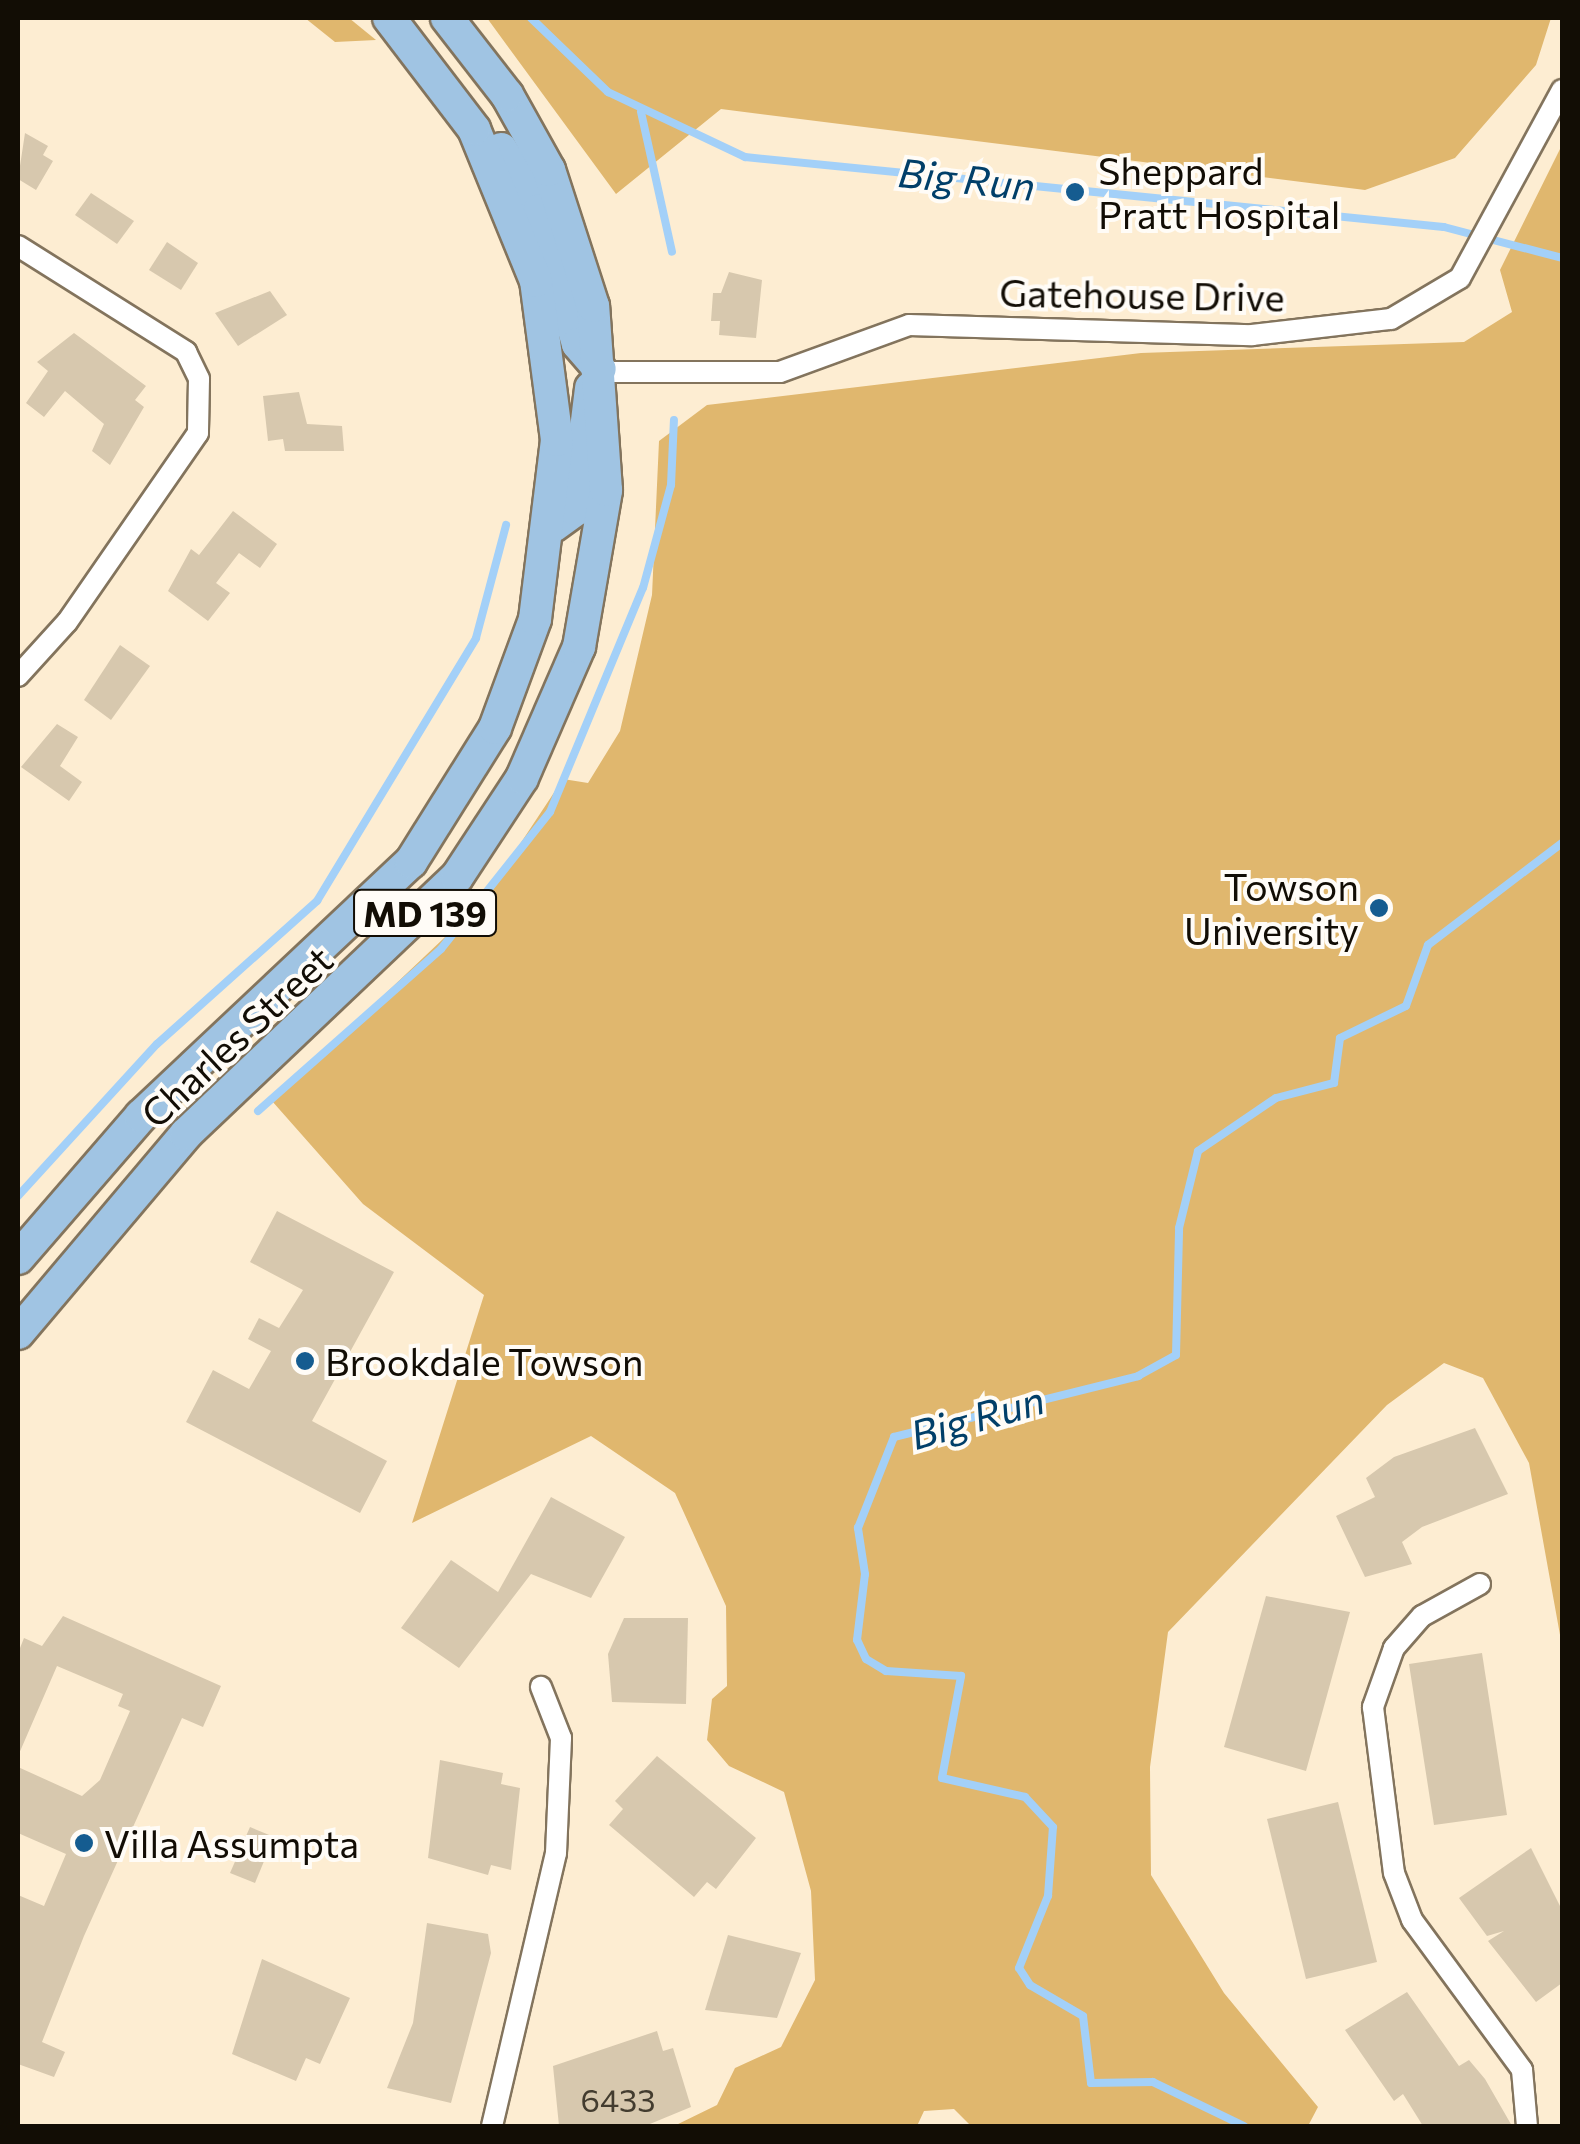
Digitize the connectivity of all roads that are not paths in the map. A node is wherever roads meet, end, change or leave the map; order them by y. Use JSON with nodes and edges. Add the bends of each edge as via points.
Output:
{"nodes":[{"id":1,"x":390,"y":18,"type":"edge"},
{"id":2,"x":446,"y":18,"type":"edge"},
{"id":3,"x":1562,"y":90,"type":"edge"},
{"id":4,"x":474,"y":130,"type":"junction"},
{"id":5,"x":18,"y":246,"type":"edge"},
{"id":6,"x":603,"y":372,"type":"junction"},
{"id":7,"x":553,"y":526,"type":"junction"},
{"id":8,"x":18,"y":676,"type":"edge"},
{"id":9,"x":18,"y":1258,"type":"edge"},
{"id":10,"x":18,"y":1334,"type":"edge"},
{"id":11,"x":1480,"y":1584,"type":"dead end"},
{"id":12,"x":542,"y":1687,"type":"dead end"},
{"id":13,"x":492,"y":2126,"type":"edge"},
{"id":14,"x":1527,"y":2126,"type":"edge"}],
"edges":[{"from":1,"to":4,"type":"main road","name":"Charles Street","number":"MD 139"},
{"from":2,"to":6,"type":"main road","name":"Charles Street","number":"MD 139","via":[[508,95],[564,203]]},
{"from":3,"to":6,"type":"street","name":"Gatehouse Drive","via":[[1470,262],[1429,304],[1328,330],[929,324],[877,332],[780,372]]},
{"from":4,"to":6,"type":"main road","via":[[511,157],[528,186],[578,344]]},
{"from":4,"to":7,"type":"main road","name":"Charles Street","number":"MD 139","via":[[521,228],[544,312],[556,410]]},
{"from":5,"to":8,"type":"street","via":[[186,352],[199,380],[198,432],[67,622]]},
{"from":6,"to":7,"type":"main road","via":[[587,404],[576,509]]},
{"from":6,"to":10,"type":"main road","name":"Charles Street","number":"MD 139","via":[[606,490],[589,612],[556,708],[502,812],[402,937],[153,1169]]},
{"from":7,"to":9,"type":"main road","name":"Charles Street","number":"MD 139","via":[[509,695],[411,862],[141,1116]]},
{"from":11,"to":14,"type":"street","via":[[1422,1616],[1394,1648],[1373,1706],[1394,1873],[1412,1920],[1522,2070]]},
{"from":12,"to":13,"type":"street","via":[[561,1738],[556,1852]]}]}
